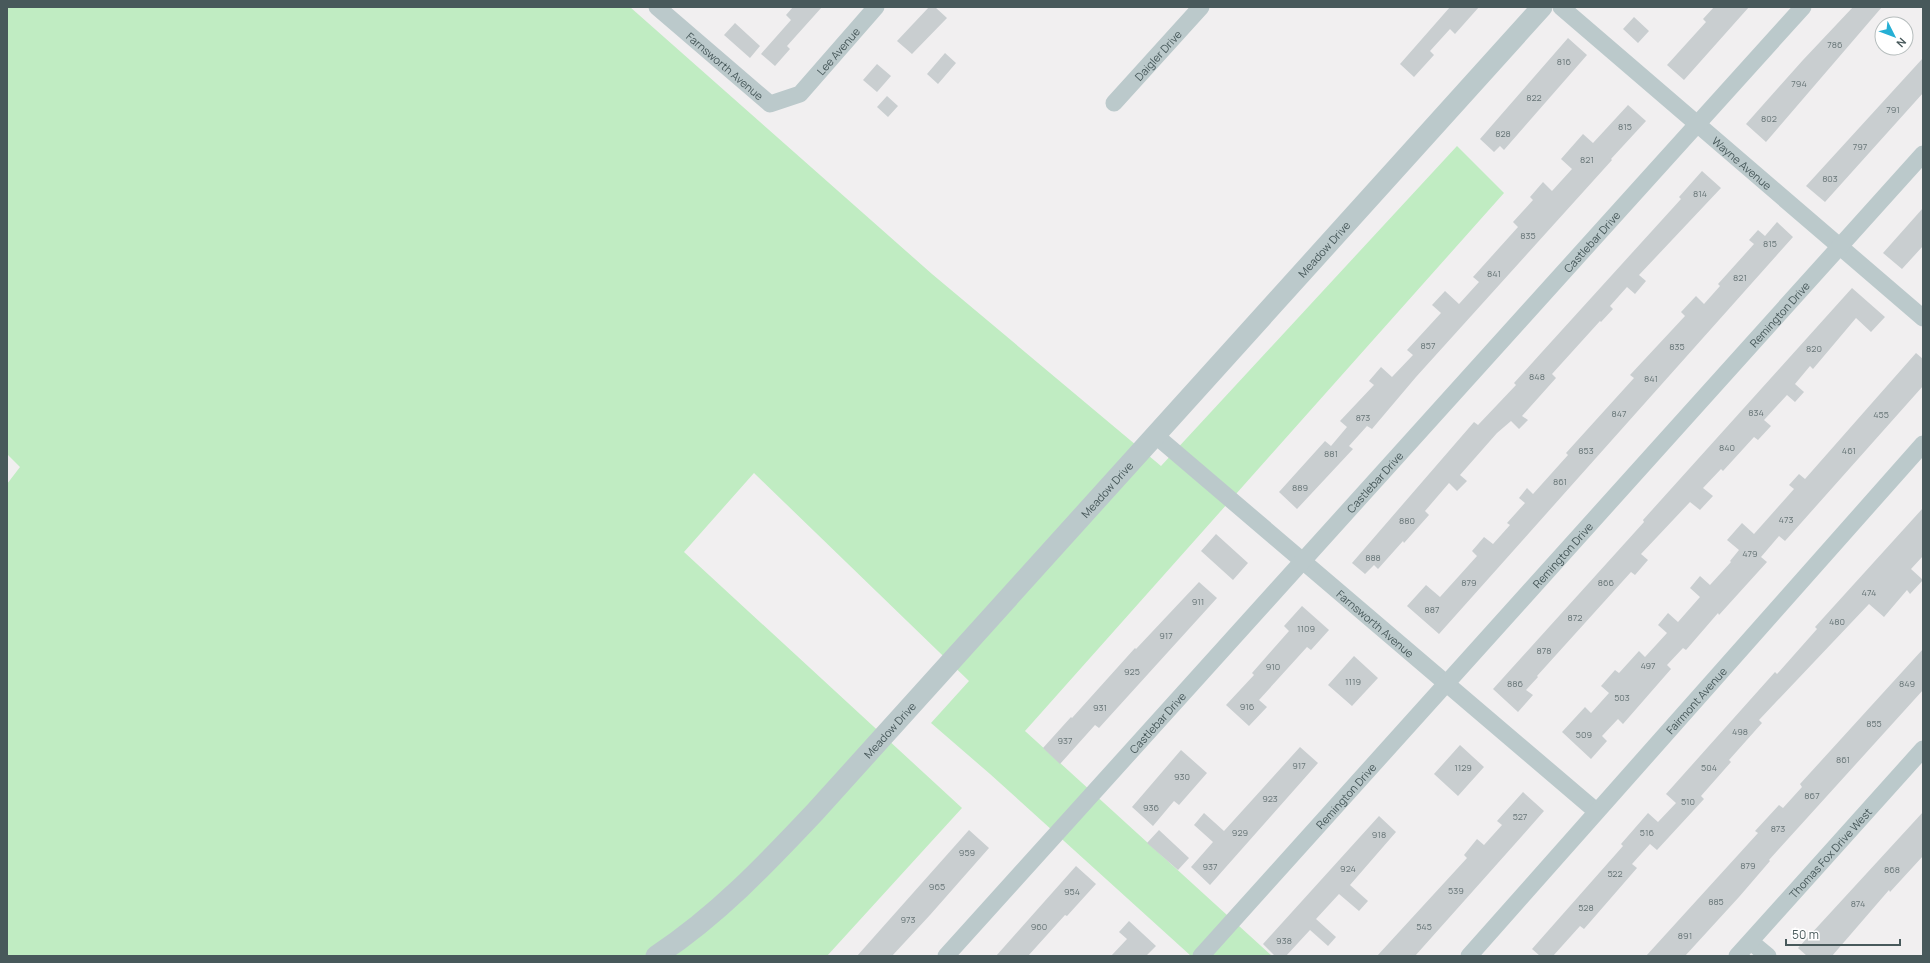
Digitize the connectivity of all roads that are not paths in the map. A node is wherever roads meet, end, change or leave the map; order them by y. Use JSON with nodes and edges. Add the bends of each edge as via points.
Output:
{"nodes":[{"id":1,"x":657,"y":7,"type":"edge"},
{"id":2,"x":876,"y":7,"type":"edge"},
{"id":3,"x":1201,"y":7,"type":"edge"},
{"id":4,"x":1542,"y":7,"type":"edge"},
{"id":5,"x":1561,"y":7,"type":"edge"},
{"id":6,"x":1803,"y":7,"type":"edge"},
{"id":7,"x":800,"y":94,"type":"joint"},
{"id":8,"x":1114,"y":103,"type":"dead end"},
{"id":9,"x":1696,"y":124,"type":"junction"},
{"id":10,"x":1923,"y":154,"type":"edge"},
{"id":11,"x":1841,"y":246,"type":"junction"},
{"id":12,"x":1923,"y":318,"type":"edge"},
{"id":13,"x":1155,"y":435,"type":"junction"},
{"id":14,"x":1923,"y":444,"type":"edge"},
{"id":15,"x":1304,"y":561,"type":"junction"},
{"id":16,"x":1447,"y":683,"type":"junction"},
{"id":17,"x":1923,"y":749,"type":"edge"},
{"id":18,"x":1596,"y":811,"type":"junction"},
{"id":19,"x":1751,"y":942,"type":"junction"},
{"id":20,"x":656,"y":956,"type":"edge"},
{"id":21,"x":946,"y":956,"type":"edge"},
{"id":22,"x":1201,"y":956,"type":"edge"},
{"id":23,"x":1468,"y":956,"type":"edge"},
{"id":24,"x":1737,"y":956,"type":"edge"},
{"id":25,"x":1768,"y":956,"type":"edge"}],
"edges":[{"from":1,"to":7,"type":"street","name":"Farnsworth Avenue","via":[[770,104]]},
{"from":2,"to":7,"type":"street","name":"Lee Avenue"},
{"from":3,"to":8,"type":"street","name":"Daigler Drive"},
{"from":4,"to":13,"type":"street","name":"Meadow Drive"},
{"from":5,"to":9,"type":"street","name":"Wayne Avenue"},
{"from":6,"to":9,"type":"street","name":"Castlebar Drive"},
{"from":9,"to":11,"type":"street","name":"Wayne Avenue"},
{"from":9,"to":15,"type":"street","name":"Castlebar Drive"},
{"from":10,"to":11,"type":"street","name":"Remington Drive"},
{"from":11,"to":12,"type":"street","name":"Wayne Avenue"},
{"from":11,"to":16,"type":"street","name":"Remington Drive"},
{"from":13,"to":15,"type":"street","name":"Farnsworth Avenue"},
{"from":13,"to":20,"type":"street","name":"Meadow Drive","via":[[761,869],[720,907]]},
{"from":14,"to":18,"type":"street","name":"Fairmont Avenue"},
{"from":15,"to":16,"type":"street","name":"Farnsworth Avenue"},
{"from":15,"to":21,"type":"street","name":"Castlebar Drive"},
{"from":16,"to":18,"type":"street","name":"Farnsworth Avenue"},
{"from":16,"to":22,"type":"street","name":"Remington Drive"},
{"from":17,"to":19,"type":"street","name":"Thomas Fox Drive West"},
{"from":18,"to":23,"type":"street","name":"Fairmont Avenue"},
{"from":19,"to":24,"type":"street","name":"Thomas Fox Drive West"},
{"from":19,"to":25,"type":"street"}]}
